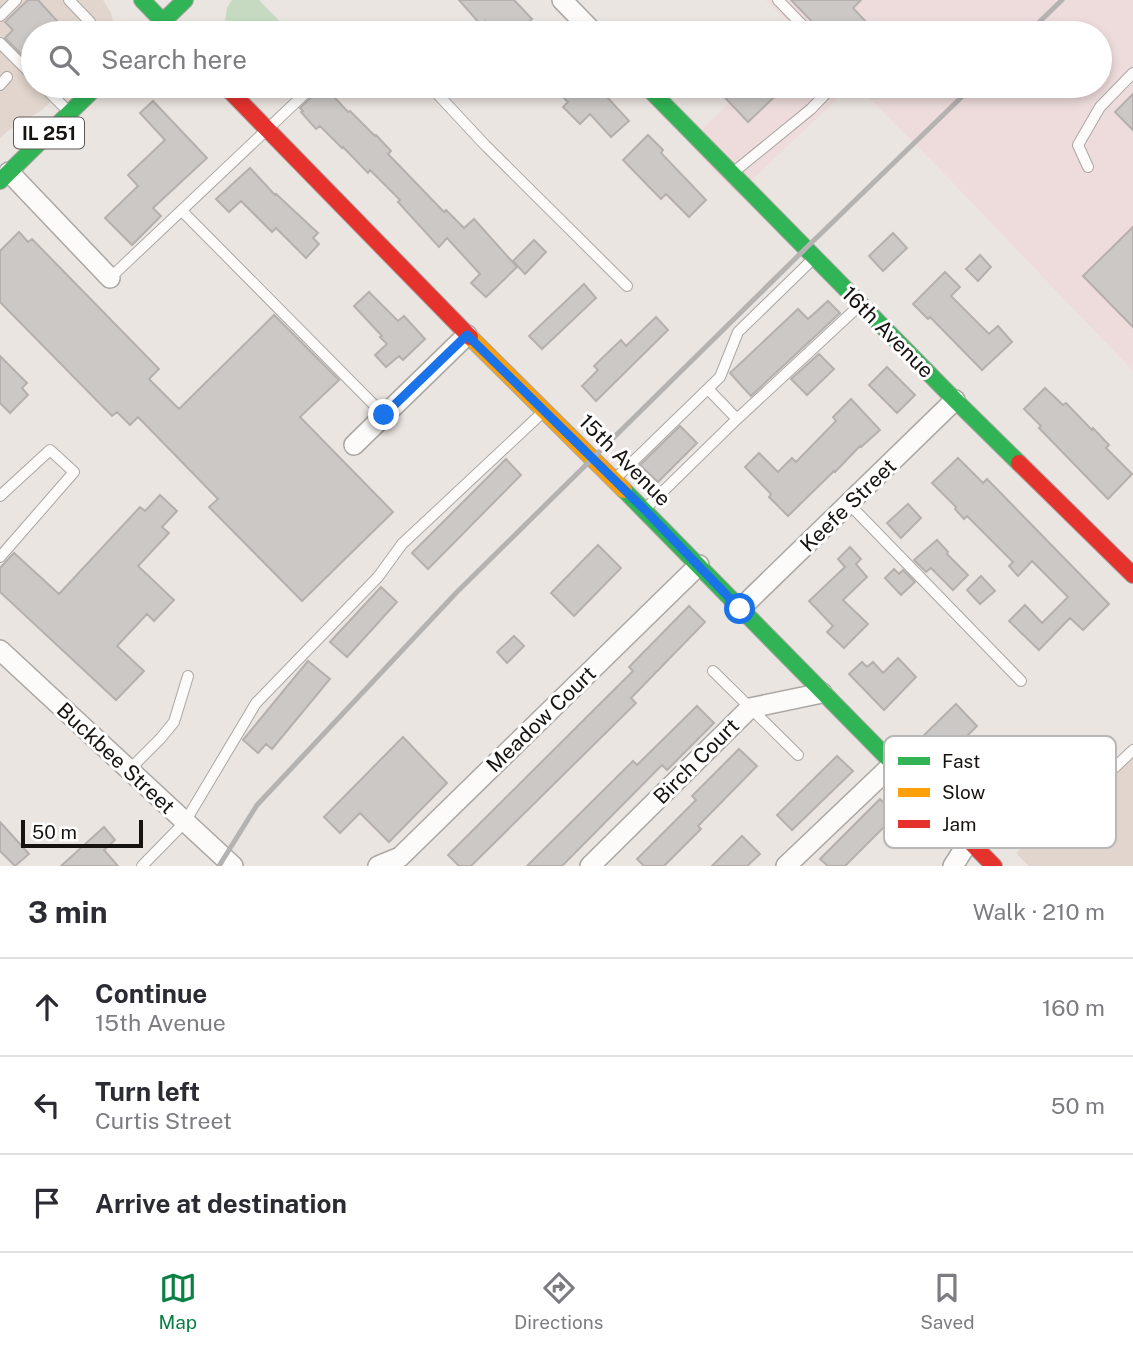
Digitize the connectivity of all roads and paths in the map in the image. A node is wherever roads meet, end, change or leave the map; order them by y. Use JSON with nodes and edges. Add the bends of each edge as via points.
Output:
{"nodes":[{"id":1,"x":16,"y":0,"type":"edge"},
{"id":2,"x":69,"y":0,"type":"edge"},
{"id":3,"x":142,"y":0,"type":"edge"},
{"id":4,"x":185,"y":0,"type":"edge"},
{"id":5,"x":562,"y":0,"type":"edge"},
{"id":6,"x":778,"y":0,"type":"edge"},
{"id":7,"x":0,"y":16,"type":"edge"},
{"id":8,"x":89,"y":21,"type":"edge"},
{"id":9,"x":156,"y":21,"type":"edge"},
{"id":10,"x":168,"y":21,"type":"edge"},
{"id":11,"x":582,"y":21,"type":"edge"},
{"id":12,"x":798,"y":21,"type":"edge"},
{"id":13,"x":0,"y":43,"type":"edge"},
{"id":14,"x":21,"y":64,"type":"edge"},
{"id":15,"x":1133,"y":73,"type":"edge"},
{"id":16,"x":1112,"y":95,"type":"edge"},
{"id":17,"x":55,"y":98,"type":"edge"},
{"id":18,"x":85,"y":98,"type":"edge"},
{"id":19,"x":237,"y":98,"type":"edge"},
{"id":20,"x":300,"y":98,"type":"edge"},
{"id":21,"x":441,"y":98,"type":"edge"},
{"id":22,"x":658,"y":98,"type":"edge"},
{"id":23,"x":822,"y":98,"type":"edge"},
{"id":24,"x":1109,"y":98,"type":"edge"},
{"id":25,"x":69,"y":113,"type":"junction"},
{"id":26,"x":267,"y":129,"type":"junction"},
{"id":27,"x":1088,"y":167,"type":"dead end"},
{"id":28,"x":3,"y":172,"type":"edge"},
{"id":29,"x":732,"y":173,"type":"junction"},
{"id":30,"x":182,"y":211,"type":"junction"},
{"id":31,"x":815,"y":258,"type":"junction"},
{"id":32,"x":110,"y":278,"type":"joint"},
{"id":33,"x":627,"y":286,"type":"dead end"},
{"id":34,"x":860,"y":304,"type":"junction"},
{"id":35,"x":467,"y":335,"type":"junction"},
{"id":36,"x":708,"y":389,"type":"junction"},
{"id":37,"x":955,"y":400,"type":"junction"},
{"id":38,"x":544,"y":410,"type":"junction"},
{"id":39,"x":384,"y":415,"type":"junction"},
{"id":40,"x":737,"y":419,"type":"junction"},
{"id":41,"x":354,"y":445,"type":"dead end"},
{"id":42,"x":614,"y":479,"type":"junction"},
{"id":43,"x":0,"y":496,"type":"edge"},
{"id":44,"x":849,"y":504,"type":"junction"},
{"id":45,"x":644,"y":509,"type":"junction"},
{"id":46,"x":0,"y":557,"type":"edge"},
{"id":47,"x":699,"y":565,"type":"junction"},
{"id":48,"x":1133,"y":575,"type":"edge"},
{"id":49,"x":740,"y":609,"type":"junction"},
{"id":50,"x":0,"y":650,"type":"edge"},
{"id":51,"x":713,"y":671,"type":"dead end"},
{"id":52,"x":188,"y":676,"type":"dead end"},
{"id":53,"x":1021,"y":681,"type":"dead end"},
{"id":54,"x":822,"y":693,"type":"junction"},
{"id":55,"x":750,"y":708,"type":"junction"},
{"id":56,"x":1133,"y":750,"type":"edge"},
{"id":57,"x":798,"y":755,"type":"dead end"},
{"id":58,"x":884,"y":755,"type":"edge"},
{"id":59,"x":1116,"y":766,"type":"edge"},
{"id":60,"x":129,"y":771,"type":"junction"},
{"id":61,"x":884,"y":773,"type":"edge"},
{"id":62,"x":185,"y":822,"type":"junction"},
{"id":63,"x":965,"y":848,"type":"edge"},
{"id":64,"x":976,"y":848,"type":"edge"},
{"id":65,"x":142,"y":866,"type":"edge"},
{"id":66,"x":233,"y":866,"type":"edge"},
{"id":67,"x":378,"y":866,"type":"edge"},
{"id":68,"x":590,"y":866,"type":"edge"},
{"id":69,"x":786,"y":866,"type":"edge"},
{"id":70,"x":953,"y":866,"type":"edge"},
{"id":71,"x":994,"y":866,"type":"edge"}],
"edges":[{"from":1,"to":7,"type":"lane"},
{"from":2,"to":8,"type":"lane"},
{"from":3,"to":9,"type":"main road"},
{"from":4,"to":10,"type":"main road"},
{"from":5,"to":11,"type":"street"},
{"from":6,"to":12,"type":"lane"},
{"from":13,"to":14,"type":"lane"},
{"from":15,"to":16,"type":"lane"},
{"from":17,"to":25,"type":"lane"},
{"from":18,"to":25,"type":"main road","number":"IL 251"},
{"from":19,"to":26,"type":"main road","name":"15th Avenue"},
{"from":20,"to":26,"type":"lane"},
{"from":21,"to":33,"type":"lane"},
{"from":22,"to":29,"type":"main road","name":"16th Avenue"},
{"from":23,"to":29,"type":"lane"},
{"from":24,"to":27,"type":"lane","via":[[1078,145]]},
{"from":25,"to":28,"type":"main road","number":"IL 251"},
{"from":26,"to":30,"type":"lane"},
{"from":26,"to":35,"type":"main road","name":"15th Avenue"},
{"from":28,"to":32,"type":"street"},
{"from":29,"to":31,"type":"main road","name":"16th Avenue"},
{"from":30,"to":32,"type":"lane"},
{"from":30,"to":39,"type":"lane"},
{"from":31,"to":34,"type":"main road","name":"16th Avenue"},
{"from":31,"to":36,"type":"lane","via":[[738,332],[720,377]]},
{"from":34,"to":37,"type":"main road","name":"16th Avenue"},
{"from":34,"to":40,"type":"lane"},
{"from":35,"to":38,"type":"main road","name":"15th Avenue"},
{"from":35,"to":39,"type":"street"},
{"from":36,"to":40,"type":"lane"},
{"from":36,"to":42,"type":"lane"},
{"from":37,"to":44,"type":"street","name":"Keefe Street"},
{"from":37,"to":48,"type":"main road","name":"16th Avenue"},
{"from":38,"to":42,"type":"main road","name":"15th Avenue"},
{"from":38,"to":62,"type":"lane","via":[[402,544],[378,577],[256,703]]},
{"from":39,"to":41,"type":"street"},
{"from":40,"to":45,"type":"lane"},
{"from":42,"to":45,"type":"main road","name":"15th Avenue"},
{"from":43,"to":46,"type":"lane","via":[[50,450],[74,472]]},
{"from":44,"to":49,"type":"street","name":"Keefe Street"},
{"from":44,"to":53,"type":"lane"},
{"from":45,"to":47,"type":"main road","name":"15th Avenue"},
{"from":47,"to":49,"type":"main road","name":"15th Avenue"},
{"from":47,"to":67,"type":"street","name":"Meadow Court","via":[[400,857]]},
{"from":49,"to":54,"type":"main road","name":"15th Avenue"},
{"from":50,"to":60,"type":"street","name":"Buckbee Street"},
{"from":51,"to":55,"type":"lane"},
{"from":52,"to":60,"type":"lane","via":[[174,722]]},
{"from":54,"to":55,"type":"street","name":"Birch Court"},
{"from":54,"to":58,"type":"main road","name":"15th Avenue"},
{"from":55,"to":57,"type":"lane"},
{"from":55,"to":68,"type":"street","name":"Birch Court"},
{"from":56,"to":59,"type":"lane"},
{"from":60,"to":62,"type":"street","name":"Buckbee Street"},
{"from":61,"to":69,"type":"street"},
{"from":62,"to":65,"type":"lane"},
{"from":62,"to":66,"type":"street","name":"Buckbee Street"},
{"from":63,"to":70,"type":"street"},
{"from":64,"to":71,"type":"main road","name":"15th Avenue"}]}
